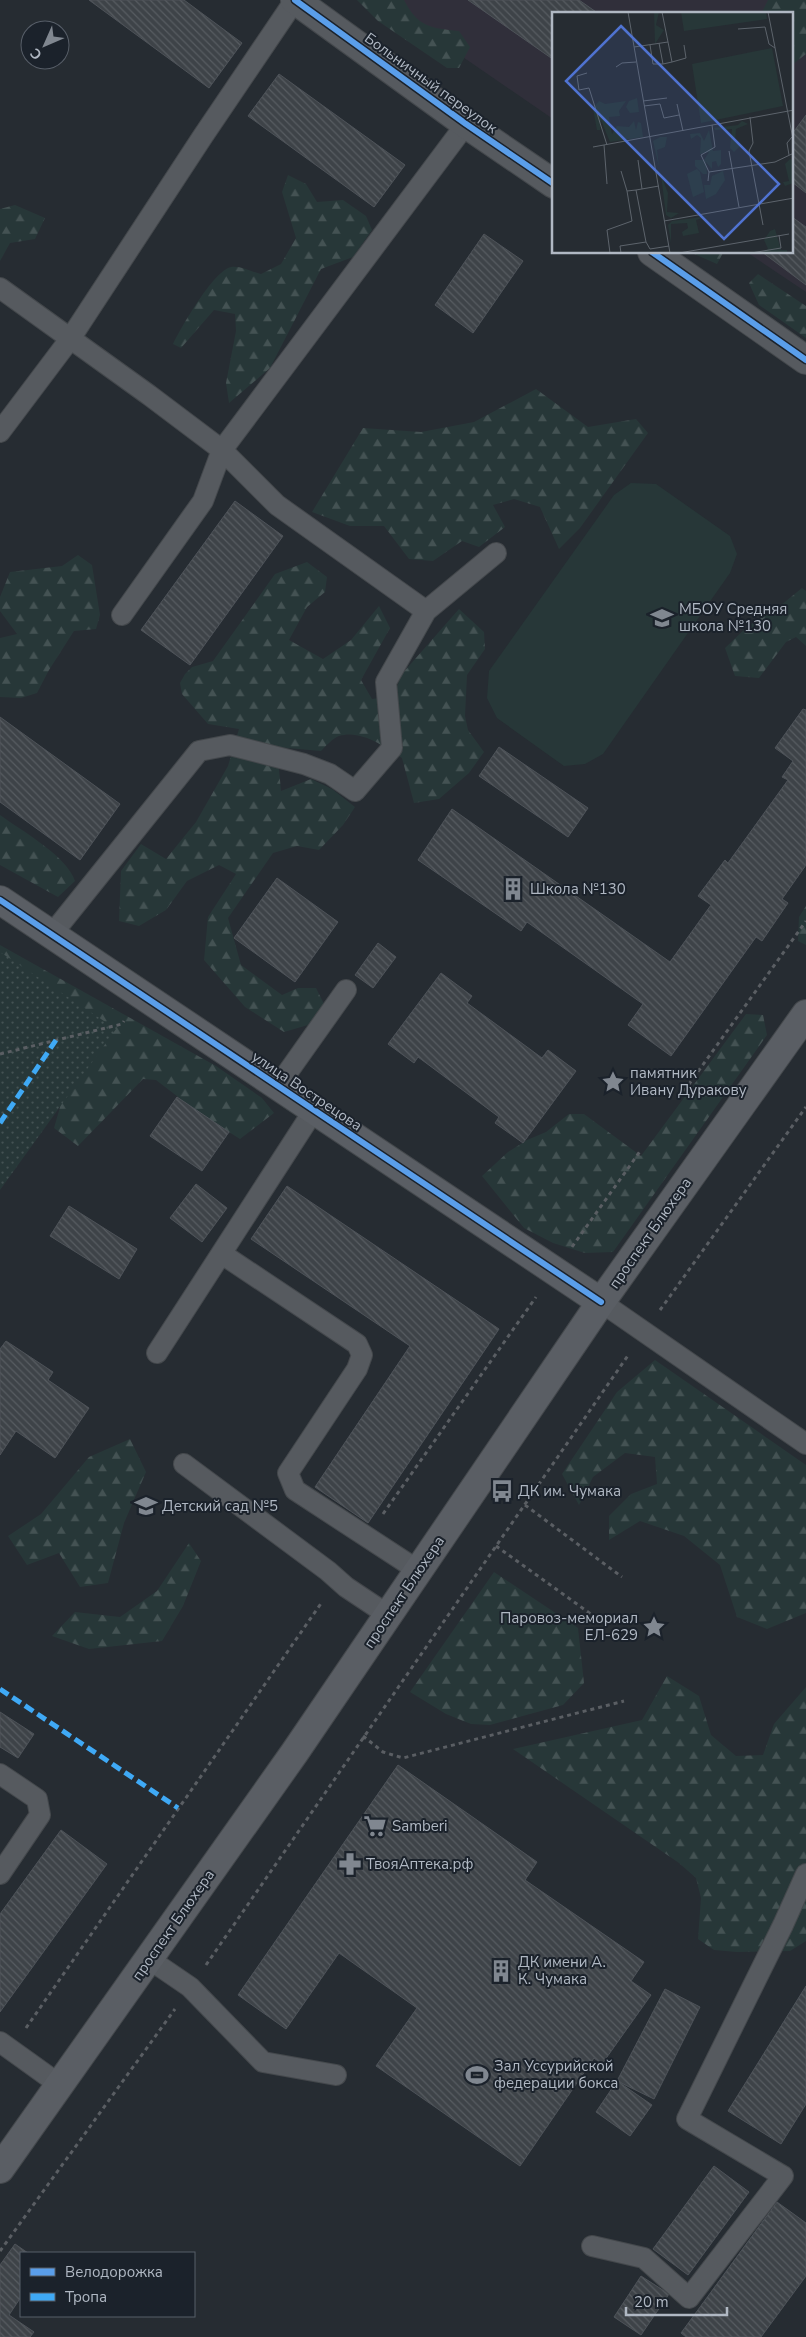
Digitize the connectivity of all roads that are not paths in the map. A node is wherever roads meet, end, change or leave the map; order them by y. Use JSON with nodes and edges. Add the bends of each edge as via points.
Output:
{"nodes":[{"id":1,"x":295,"y":0,"type":"edge"},
{"id":2,"x":466,"y":124,"type":"junction"},
{"id":3,"x":552,"y":183,"type":"edge"},
{"id":4,"x":655,"y":254,"type":"edge"},
{"id":5,"x":0,"y":288,"type":"edge"},
{"id":6,"x":70,"y":339,"type":"junction"},
{"id":7,"x":806,"y":360,"type":"edge"},
{"id":8,"x":0,"y":432,"type":"edge"},
{"id":9,"x":222,"y":450,"type":"junction"},
{"id":10,"x":496,"y":553,"type":"dead end"},
{"id":11,"x":426,"y":611,"type":"junction"},
{"id":12,"x":122,"y":615,"type":"dead end"},
{"id":13,"x":0,"y":900,"type":"edge"},
{"id":14,"x":52,"y":934,"type":"junction"},
{"id":15,"x":346,"y":990,"type":"dead end"},
{"id":16,"x":806,"y":1014,"type":"edge"},
{"id":17,"x":278,"y":1086,"type":"junction"},
{"id":18,"x":314,"y":1110,"type":"junction"},
{"id":19,"x":222,"y":1254,"type":"junction"},
{"id":20,"x":601,"y":1302,"type":"junction"},
{"id":21,"x":157,"y":1353,"type":"dead end"},
{"id":22,"x":806,"y":1444,"type":"edge"},
{"id":23,"x":184,"y":1464,"type":"dead end"},
{"id":24,"x":419,"y":1571,"type":"junction"},
{"id":25,"x":388,"y":1615,"type":"junction"},
{"id":26,"x":0,"y":1774,"type":"edge"},
{"id":27,"x":0,"y":1874,"type":"edge"},
{"id":28,"x":806,"y":1874,"type":"edge"},
{"id":29,"x":149,"y":1959,"type":"junction"},
{"id":30,"x":5,"y":2046,"type":"edge"},
{"id":31,"x":336,"y":2075,"type":"dead end"},
{"id":32,"x":60,"y":2085,"type":"junction"},
{"id":33,"x":0,"y":2169,"type":"edge"},
{"id":34,"x":592,"y":2246,"type":"dead end"}],
"edges":[{"from":1,"to":2,"type":"street","name":"Больничный переулок"},
{"from":1,"to":6,"type":"lane"},
{"from":2,"to":3,"type":"street","name":"Больничный переулок"},
{"from":2,"to":9,"type":"lane"},
{"from":4,"to":7,"type":"street"},
{"from":5,"to":6,"type":"lane"},
{"from":6,"to":8,"type":"lane"},
{"from":6,"to":9,"type":"lane"},
{"from":9,"to":11,"type":"lane","via":[[277,505]]},
{"from":9,"to":12,"type":"lane","via":[[203,501]]},
{"from":10,"to":11,"type":"lane"},
{"from":11,"to":14,"type":"lane","via":[[386,682],[392,748],[355,791],[330,774],[304,764],[230,745],[199,751]]},
{"from":13,"to":14,"type":"main road","name":"улица Вострецова"},
{"from":14,"to":17,"type":"main road","name":"улица Вострецова"},
{"from":15,"to":17,"type":"lane"},
{"from":16,"to":20,"type":"main road","name":"проспект Блюхера"},
{"from":17,"to":18,"type":"main road","name":"улица Вострецова"},
{"from":18,"to":19,"type":"lane"},
{"from":18,"to":20,"type":"main road","name":"улица Вострецова"},
{"from":19,"to":21,"type":"lane"},
{"from":19,"to":24,"type":"lane","via":[[357,1344],[362,1355],[358,1369],[288,1473],[296,1490]]},
{"from":20,"to":22,"type":"lane"},
{"from":20,"to":24,"type":"main road","name":"проспект Блюхера"},
{"from":23,"to":25,"type":"lane"},
{"from":24,"to":25,"type":"main road","name":"проспект Блюхера"},
{"from":25,"to":29,"type":"main road","name":"проспект Блюхера"},
{"from":26,"to":27,"type":"lane","via":[[37,1799],[40,1815]]},
{"from":28,"to":34,"type":"lane","via":[[687,2119],[783,2176],[689,2298],[644,2258]]},
{"from":29,"to":31,"type":"lane","via":[[190,1988],[263,2062]]},
{"from":29,"to":32,"type":"main road","name":"проспект Блюхера"},
{"from":30,"to":32,"type":"lane"},
{"from":32,"to":33,"type":"main road","name":"проспект Блюхера"}]}
